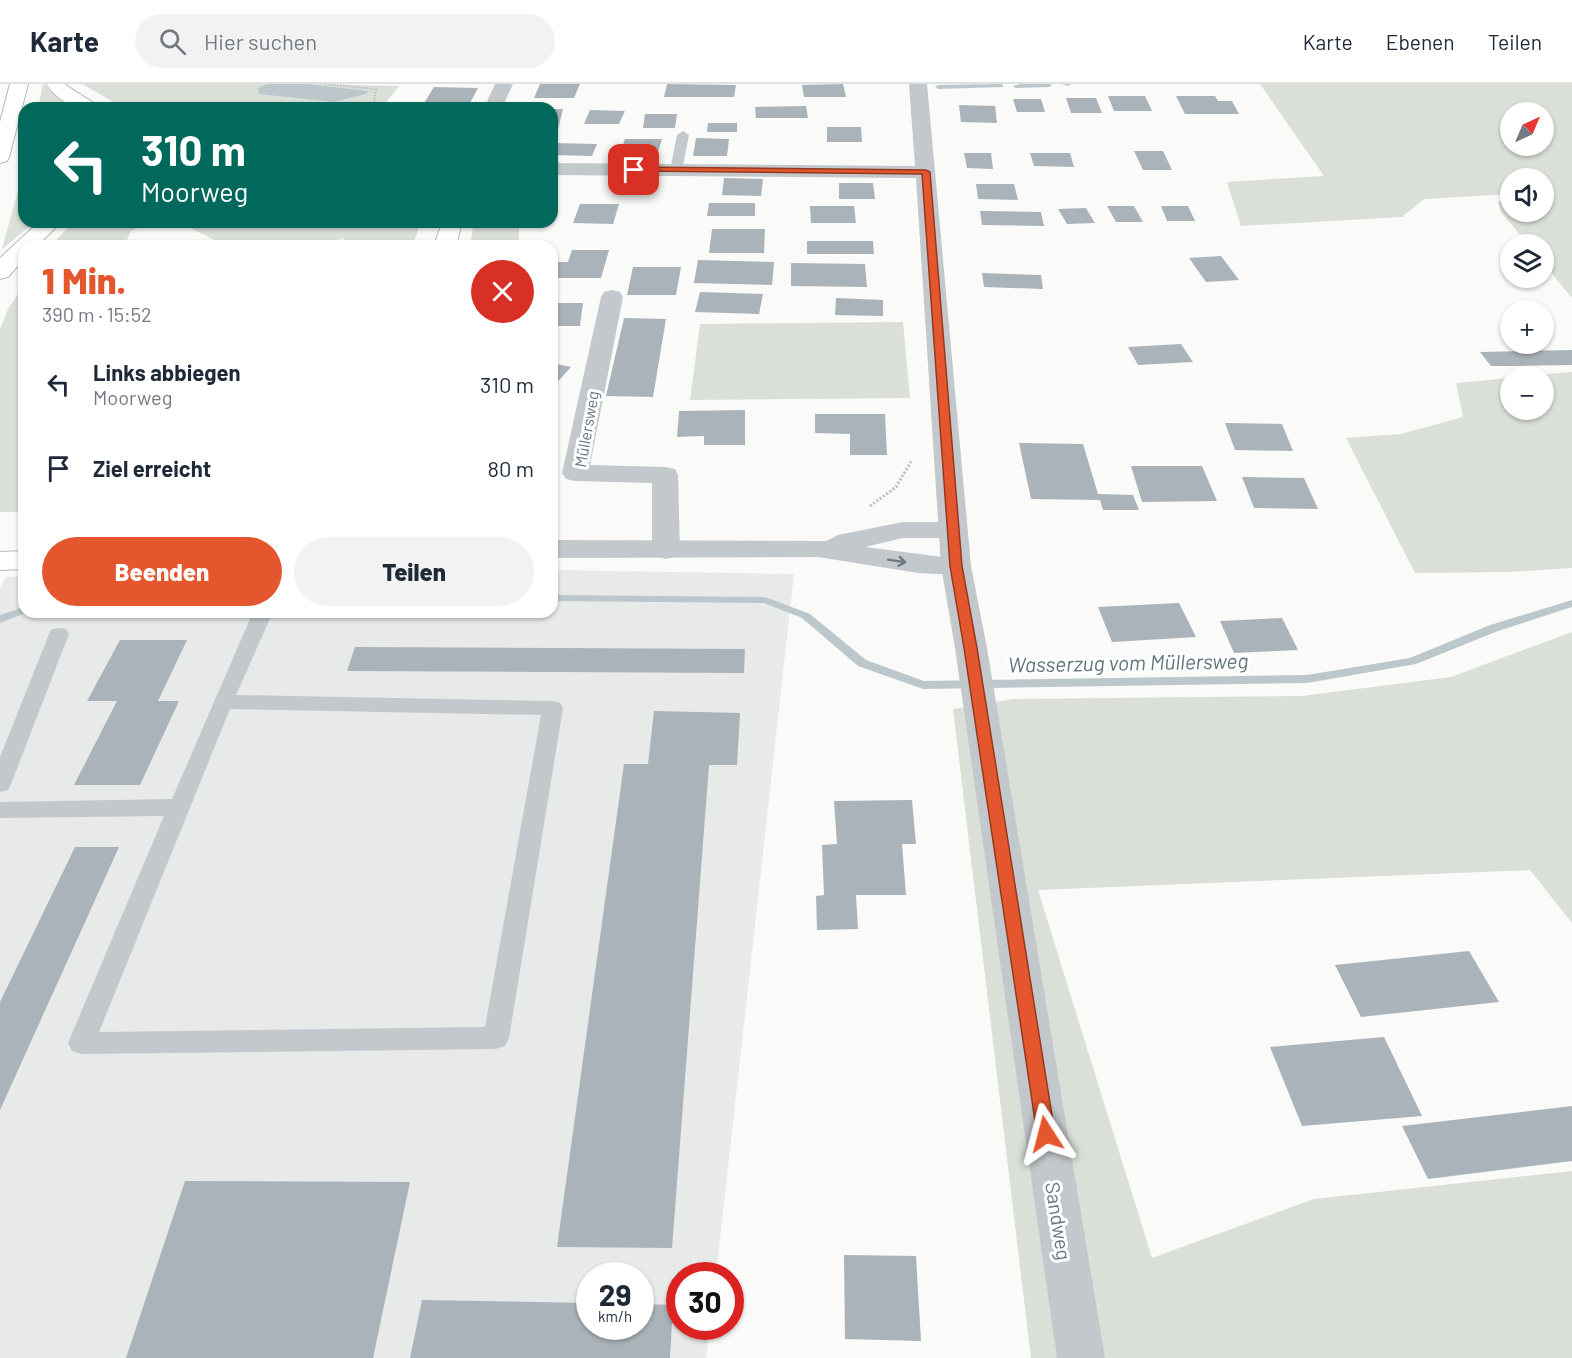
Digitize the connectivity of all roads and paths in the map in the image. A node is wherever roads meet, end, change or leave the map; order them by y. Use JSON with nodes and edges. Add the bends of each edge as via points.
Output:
{"nodes":[{"id":1,"x":19,"y":84,"type":"edge"},
{"id":2,"x":55,"y":84,"type":"edge"},
{"id":3,"x":326,"y":84,"type":"edge"},
{"id":4,"x":504,"y":84,"type":"edge"},
{"id":5,"x":918,"y":84,"type":"edge"},
{"id":6,"x":77,"y":102,"type":"edge"},
{"id":7,"x":374,"y":102,"type":"edge"},
{"id":8,"x":496,"y":102,"type":"edge"},
{"id":9,"x":683,"y":135,"type":"dead end"},
{"id":10,"x":0,"y":157,"type":"edge"},
{"id":11,"x":558,"y":169,"type":"edge"},
{"id":12,"x":676,"y":170,"type":"junction"},
{"id":13,"x":926,"y":172,"type":"junction"},
{"id":14,"x":45,"y":228,"type":"edge"},
{"id":15,"x":32,"y":240,"type":"edge"},
{"id":16,"x":18,"y":254,"type":"edge"},
{"id":17,"x":0,"y":272,"type":"edge"},
{"id":18,"x":612,"y":297,"type":"dead end"},
{"id":19,"x":945,"y":410,"type":"junction"},
{"id":20,"x":860,"y":510,"type":"dead end"},
{"id":21,"x":953,"y":530,"type":"junction"},
{"id":22,"x":818,"y":548,"type":"junction"},
{"id":23,"x":558,"y":549,"type":"edge"},
{"id":24,"x":666,"y":550,"type":"junction"},
{"id":25,"x":18,"y":560,"type":"edge"},
{"id":26,"x":0,"y":561,"type":"edge"},
{"id":27,"x":956,"y":566,"type":"junction"},
{"id":28,"x":260,"y":618,"type":"edge"},
{"id":29,"x":59,"y":634,"type":"dead end"},
{"id":30,"x":223,"y":702,"type":"junction"},
{"id":31,"x":0,"y":784,"type":"edge"},
{"id":32,"x":179,"y":807,"type":"junction"},
{"id":33,"x":0,"y":810,"type":"edge"},
{"id":34,"x":1081,"y":1358,"type":"edge"}],
"edges":[{"from":1,"to":10,"type":"main road"},
{"from":2,"to":6,"type":"main road"},
{"from":3,"to":7,"type":"path","via":[[376,89]]},
{"from":4,"to":8,"type":"street"},
{"from":5,"to":13,"type":"street","name":"Sandweg"},
{"from":9,"to":12,"type":"lane"},
{"from":11,"to":12,"type":"street"},
{"from":12,"to":13,"type":"street"},
{"from":13,"to":19,"type":"street","name":"Sandweg"},
{"from":14,"to":15,"type":"main road"},
{"from":16,"to":17,"type":"main road"},
{"from":18,"to":24,"type":"street","name":"Müllersweg","via":[[575,473],[665,475]]},
{"from":19,"to":20,"type":"path","via":[[919,423],[915,451],[903,479],[888,496]]},
{"from":19,"to":21,"type":"street","name":"Sandweg"},
{"from":21,"to":22,"type":"street","via":[[903,530]]},
{"from":21,"to":27,"type":"street","name":"Sandweg"},
{"from":22,"to":24,"type":"street"},
{"from":22,"to":27,"type":"street","one_way":true},
{"from":23,"to":24,"type":"street"},
{"from":25,"to":26,"type":"main road"},
{"from":27,"to":34,"type":"street","name":"Sandweg"},
{"from":28,"to":30,"type":"lane"},
{"from":29,"to":31,"type":"lane"},
{"from":30,"to":32,"type":"lane"},
{"from":30,"to":32,"type":"lane","via":[[554,708],[496,1038],[81,1044]]},
{"from":32,"to":33,"type":"lane"}]}
